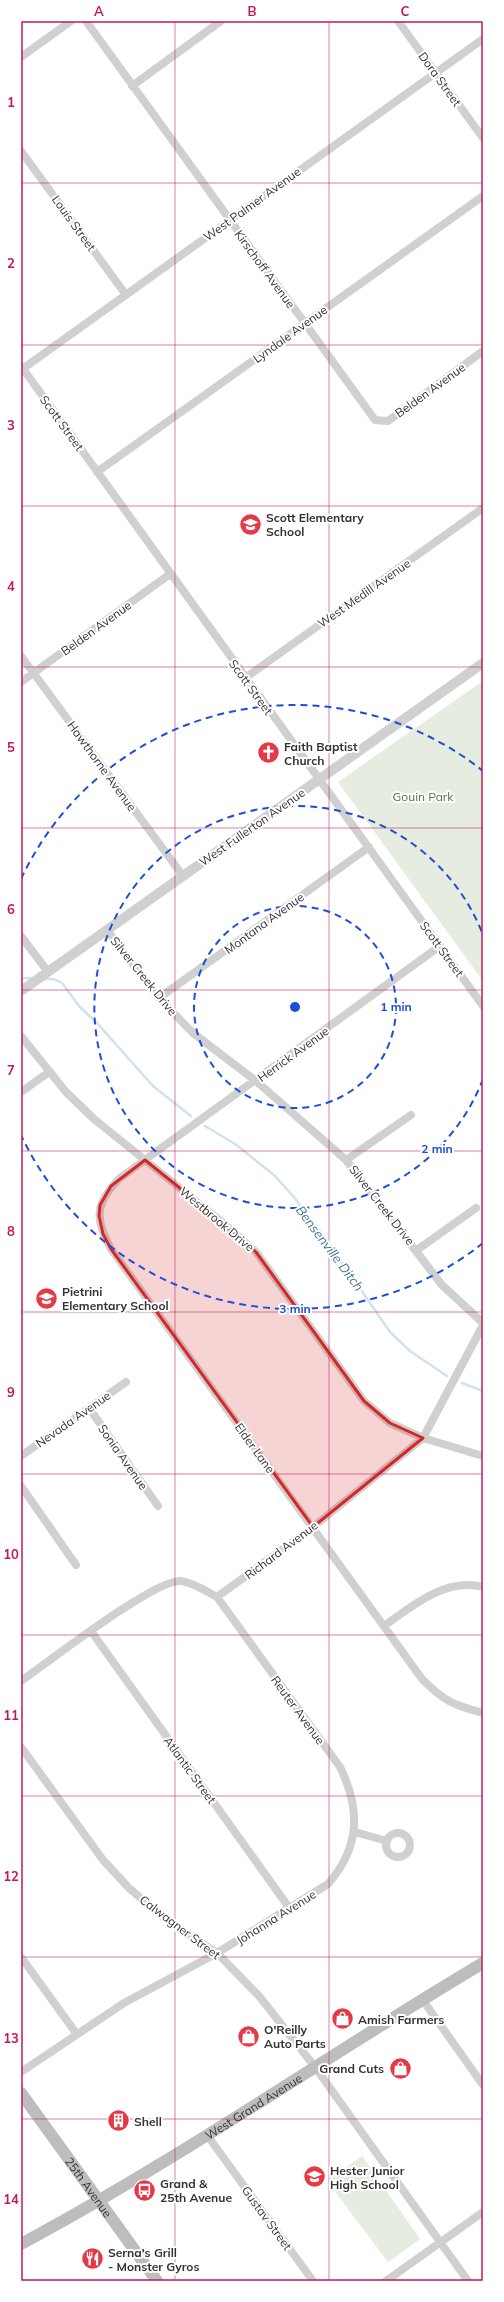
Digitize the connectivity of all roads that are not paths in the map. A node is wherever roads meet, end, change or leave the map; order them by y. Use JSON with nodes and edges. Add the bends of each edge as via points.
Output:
{"nodes":[{"id":1,"x":71,"y":21,"type":"edge"},
{"id":2,"x":86,"y":21,"type":"edge"},
{"id":3,"x":221,"y":21,"type":"edge"},
{"id":4,"x":398,"y":21,"type":"edge"},
{"id":5,"x":483,"y":39,"type":"edge"},
{"id":6,"x":21,"y":57,"type":"edge"},
{"id":7,"x":435,"y":72,"type":"junction"},
{"id":8,"x":132,"y":86,"type":"junction"},
{"id":9,"x":483,"y":138,"type":"edge"},
{"id":10,"x":21,"y":151,"type":"edge"},
{"id":11,"x":483,"y":196,"type":"edge"},
{"id":12,"x":230,"y":220,"type":"junction"},
{"id":13,"x":126,"y":295,"type":"junction"},
{"id":14,"x":305,"y":324,"type":"junction"},
{"id":15,"x":483,"y":351,"type":"edge"},
{"id":16,"x":22,"y":368,"type":"edge"},
{"id":17,"x":374,"y":420,"type":"joint"},
{"id":18,"x":98,"y":472,"type":"junction"},
{"id":19,"x":483,"y":508,"type":"edge"},
{"id":20,"x":170,"y":574,"type":"junction"},
{"id":21,"x":21,"y":656,"type":"edge"},
{"id":22,"x":483,"y":663,"type":"edge"},
{"id":23,"x":33,"y":673,"type":"junction"},
{"id":24,"x":245,"y":678,"type":"junction"},
{"id":25,"x":21,"y":682,"type":"edge"},
{"id":26,"x":320,"y":780,"type":"junction"},
{"id":27,"x":369,"y":847,"type":"junction"},
{"id":28,"x":183,"y":876,"type":"junction"},
{"id":29,"x":107,"y":930,"type":"junction"},
{"id":30,"x":21,"y":936,"type":"edge"},
{"id":31,"x":440,"y":946,"type":"junction"},
{"id":32,"x":47,"y":973,"type":"junction"},
{"id":33,"x":23,"y":990,"type":"edge"},
{"id":34,"x":159,"y":998,"type":"junction"},
{"id":35,"x":483,"y":1006,"type":"edge"},
{"id":36,"x":21,"y":1036,"type":"edge"},
{"id":37,"x":49,"y":1072,"type":"junction"},
{"id":38,"x":256,"y":1081,"type":"junction"},
{"id":39,"x":21,"y":1092,"type":"edge"},
{"id":40,"x":411,"y":1115,"type":"dead end"},
{"id":41,"x":145,"y":1160,"type":"junction"},
{"id":42,"x":346,"y":1160,"type":"junction"},
{"id":43,"x":476,"y":1208,"type":"dead end"},
{"id":44,"x":417,"y":1250,"type":"junction"},
{"id":45,"x":483,"y":1324,"type":"edge"},
{"id":46,"x":126,"y":1382,"type":"dead end"},
{"id":47,"x":89,"y":1408,"type":"junction"},
{"id":48,"x":423,"y":1438,"type":"junction"},
{"id":49,"x":21,"y":1456,"type":"edge"},
{"id":50,"x":483,"y":1456,"type":"edge"},
{"id":51,"x":21,"y":1486,"type":"edge"},
{"id":52,"x":158,"y":1506,"type":"dead end"},
{"id":53,"x":312,"y":1527,"type":"junction"},
{"id":54,"x":76,"y":1565,"type":"dead end"},
{"id":55,"x":483,"y":1587,"type":"edge"},
{"id":56,"x":217,"y":1597,"type":"junction"},
{"id":57,"x":384,"y":1626,"type":"junction"},
{"id":58,"x":91,"y":1631,"type":"junction"},
{"id":59,"x":21,"y":1681,"type":"edge"},
{"id":60,"x":483,"y":1713,"type":"edge"},
{"id":61,"x":21,"y":1747,"type":"edge"},
{"id":62,"x":354,"y":1832,"type":"junction"},
{"id":63,"x":387,"y":1842,"type":"dead end"},
{"id":64,"x":290,"y":1909,"type":"junction"},
{"id":65,"x":217,"y":1953,"type":"junction"},
{"id":66,"x":21,"y":1957,"type":"edge"},
{"id":67,"x":483,"y":1963,"type":"edge"},
{"id":68,"x":422,"y":1999,"type":"junction"},
{"id":69,"x":76,"y":2033,"type":"junction"},
{"id":70,"x":315,"y":2067,"type":"junction"},
{"id":71,"x":21,"y":2072,"type":"edge"},
{"id":72,"x":483,"y":2085,"type":"edge"},
{"id":73,"x":21,"y":2093,"type":"edge"},
{"id":74,"x":207,"y":2135,"type":"junction"},
{"id":75,"x":100,"y":2202,"type":"junction"},
{"id":76,"x":483,"y":2212,"type":"edge"},
{"id":77,"x":440,"y":2242,"type":"junction"},
{"id":78,"x":21,"y":2244,"type":"edge"},
{"id":79,"x":157,"y":2281,"type":"edge"},
{"id":80,"x":312,"y":2281,"type":"edge"},
{"id":81,"x":386,"y":2281,"type":"edge"},
{"id":82,"x":468,"y":2281,"type":"edge"}],
"edges":[{"from":1,"to":6,"type":"street"},
{"from":2,"to":8,"type":"street","name":"Kirschoff Avenue"},
{"from":3,"to":8,"type":"street"},
{"from":4,"to":7,"type":"street","name":"Dora Street"},
{"from":5,"to":7,"type":"street","name":"West Palmer Avenue"},
{"from":7,"to":9,"type":"street","name":"Dora Street"},
{"from":7,"to":12,"type":"street","name":"West Palmer Avenue"},
{"from":8,"to":12,"type":"street","name":"Kirschoff Avenue"},
{"from":10,"to":13,"type":"street","name":"Louis Street"},
{"from":11,"to":14,"type":"street","name":"Lyndale Avenue"},
{"from":12,"to":13,"type":"street","name":"West Palmer Avenue"},
{"from":12,"to":14,"type":"street","name":"Kirschoff Avenue"},
{"from":13,"to":16,"type":"street","name":"West Palmer Avenue"},
{"from":14,"to":17,"type":"street","name":"Kirschoff Avenue"},
{"from":14,"to":18,"type":"street","name":"Lyndale Avenue"},
{"from":15,"to":17,"type":"street","name":"Belden Avenue","via":[[388,421]]},
{"from":16,"to":18,"type":"street","name":"Scott Street"},
{"from":18,"to":20,"type":"street","name":"Scott Street"},
{"from":19,"to":24,"type":"street","name":"West Medill Avenue"},
{"from":20,"to":23,"type":"street","name":"Belden Avenue"},
{"from":20,"to":24,"type":"street","name":"Scott Street"},
{"from":21,"to":23,"type":"street","name":"Hawthorne Avenue"},
{"from":22,"to":26,"type":"street","name":"West Fullerton Avenue"},
{"from":23,"to":25,"type":"street","name":"Belden Avenue"},
{"from":23,"to":28,"type":"street","name":"Hawthorne Avenue"},
{"from":24,"to":26,"type":"street","name":"Scott Street"},
{"from":26,"to":27,"type":"street","name":"Scott Street"},
{"from":26,"to":28,"type":"street","name":"West Fullerton Avenue"},
{"from":27,"to":31,"type":"street","name":"Scott Street"},
{"from":27,"to":34,"type":"street","name":"Montana Avenue"},
{"from":28,"to":29,"type":"street","name":"West Fullerton Avenue"},
{"from":29,"to":32,"type":"street","name":"West Fullerton Avenue"},
{"from":29,"to":34,"type":"street","name":"Silver Creek Drive"},
{"from":30,"to":32,"type":"street"},
{"from":31,"to":35,"type":"street","name":"Scott Street"},
{"from":31,"to":38,"type":"street","name":"Herrick Avenue"},
{"from":32,"to":33,"type":"street","name":"West Fullerton Avenue"},
{"from":34,"to":38,"type":"street","name":"Silver Creek Drive","via":[[193,1033]]},
{"from":36,"to":37,"type":"street","name":"Westbrook Drive"},
{"from":37,"to":39,"type":"street"},
{"from":37,"to":41,"type":"street","name":"Westbrook Drive","via":[[94,1119]]},
{"from":38,"to":41,"type":"street","name":"Herrick Avenue"},
{"from":38,"to":42,"type":"street","name":"Silver Creek Drive"},
{"from":40,"to":42,"type":"street","name":"Silver Creek Drive"},
{"from":41,"to":48,"type":"street","name":"Westbrook Drive","via":[[256,1252],[364,1401],[390,1422]]},
{"from":41,"to":53,"type":"street","name":"Elder Lane","via":[[120,1178],[104,1195],[99,1216],[103,1234],[116,1256]]},
{"from":42,"to":44,"type":"street","name":"Silver Creek Drive"},
{"from":43,"to":44,"type":"street","name":"Silver Creek Drive"},
{"from":44,"to":45,"type":"street","name":"Silver Creek Drive","via":[[452,1296]]},
{"from":45,"to":48,"type":"street","name":"Richard Avenue"},
{"from":46,"to":47,"type":"street","name":"Nevada Avenue"},
{"from":47,"to":49,"type":"street","name":"Nevada Avenue"},
{"from":47,"to":52,"type":"street","name":"Sonia Avenue"},
{"from":48,"to":50,"type":"street","name":"Westbrook Drive"},
{"from":48,"to":53,"type":"street","name":"Richard Avenue"},
{"from":51,"to":54,"type":"street"},
{"from":53,"to":56,"type":"street","name":"Richard Avenue"},
{"from":53,"to":57,"type":"street","name":"Elder Lane"},
{"from":55,"to":57,"type":"street","via":[[450,1587],[433,1594]]},
{"from":56,"to":58,"type":"street","via":[[180,1581],[150,1590]]},
{"from":56,"to":62,"type":"street","name":"Reuter Avenue","via":[[340,1767],[349,1787],[354,1808]]},
{"from":57,"to":60,"type":"street","name":"Elder Lane","via":[[438,1696],[454,1705]]},
{"from":58,"to":59,"type":"street"},
{"from":58,"to":64,"type":"street","name":"Atlantic Street"},
{"from":61,"to":65,"type":"street","name":"Calwagner Street","via":[[103,1860],[129,1888],[160,1915]]},
{"from":62,"to":63,"type":"street"},
{"from":62,"to":64,"type":"street","name":"Johanna Avenue","via":[[342,1868],[328,1884]]},
{"from":64,"to":65,"type":"street","name":"Johanna Avenue"},
{"from":65,"to":69,"type":"street","name":"Johanna Avenue","via":[[124,2003]]},
{"from":65,"to":70,"type":"street","name":"Calwagner Street","via":[[259,1996]]},
{"from":66,"to":69,"type":"street"},
{"from":67,"to":68,"type":"main road","name":"West Grand Avenue"},
{"from":68,"to":70,"type":"main road","name":"West Grand Avenue"},
{"from":68,"to":72,"type":"street"},
{"from":69,"to":71,"type":"street","name":"Johanna Avenue"},
{"from":70,"to":74,"type":"main road","name":"West Grand Avenue"},
{"from":70,"to":77,"type":"street","name":"Calwagner Street"},
{"from":73,"to":75,"type":"main road","name":"25th Avenue"},
{"from":74,"to":75,"type":"main road","name":"West Grand Avenue"},
{"from":74,"to":80,"type":"street","name":"Gustav Street"},
{"from":75,"to":78,"type":"main road","name":"West Grand Avenue"},
{"from":75,"to":79,"type":"main road","name":"25th Avenue"},
{"from":76,"to":77,"type":"street"},
{"from":77,"to":81,"type":"street"},
{"from":77,"to":82,"type":"street","name":"Calwagner Street"}]}
